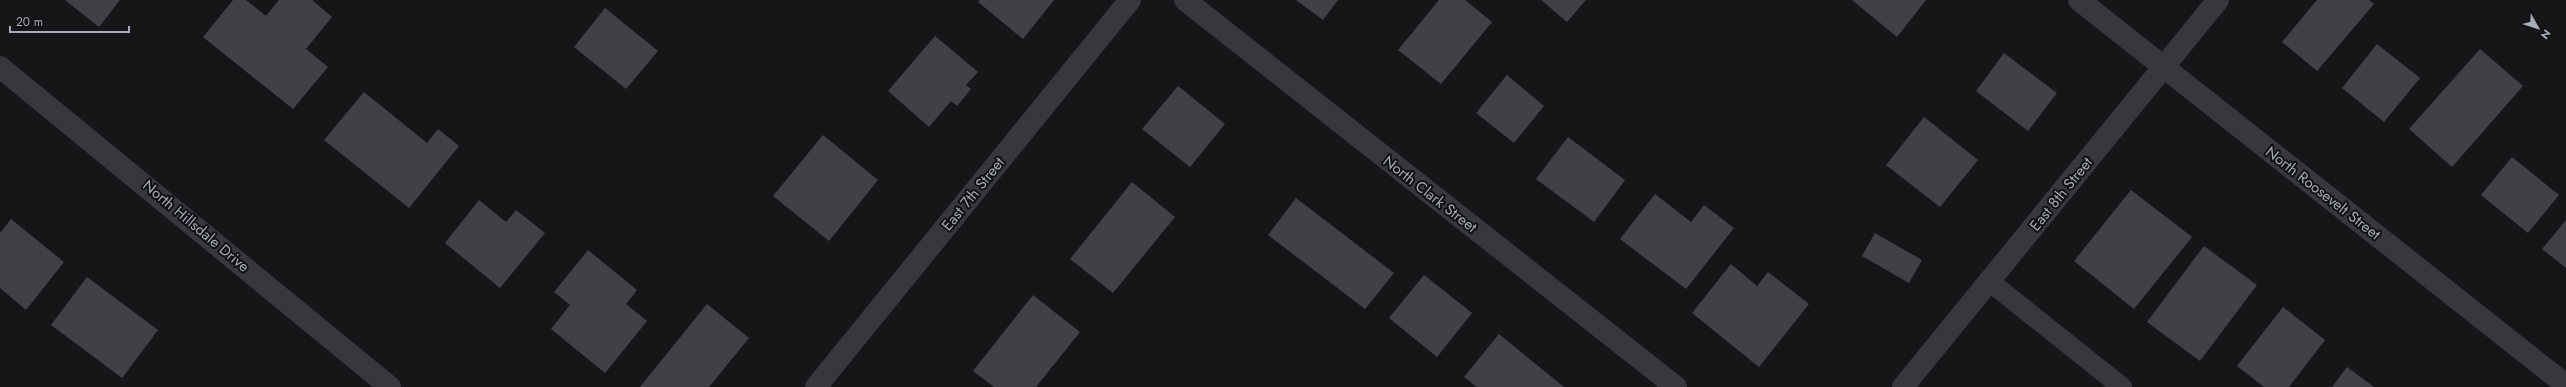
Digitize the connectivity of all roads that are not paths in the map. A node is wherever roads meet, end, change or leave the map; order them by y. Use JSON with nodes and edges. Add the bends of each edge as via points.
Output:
{"nodes":[{"id":1,"x":1130,"y":0,"type":"edge"},
{"id":2,"x":1185,"y":0,"type":"edge"},
{"id":3,"x":2079,"y":0,"type":"edge"},
{"id":4,"x":2218,"y":0,"type":"edge"},
{"id":5,"x":0,"y":67,"type":"edge"},
{"id":6,"x":2164,"y":67,"type":"junction"},
{"id":7,"x":1989,"y":282,"type":"junction"},
{"id":8,"x":2566,"y":385,"type":"edge"},
{"id":9,"x":390,"y":387,"type":"edge"},
{"id":10,"x":816,"y":387,"type":"edge"},
{"id":11,"x":1676,"y":387,"type":"edge"},
{"id":12,"x":1903,"y":387,"type":"edge"},
{"id":13,"x":2122,"y":387,"type":"edge"}],
"edges":[{"from":1,"to":10,"type":"street","name":"East 7th Street"},
{"from":2,"to":11,"type":"street","name":"North Clark Street"},
{"from":3,"to":6,"type":"street","name":"North Roosevelt Street"},
{"from":4,"to":6,"type":"street","name":"East 8th Street"},
{"from":5,"to":9,"type":"street","name":"North Hillsdale Drive"},
{"from":6,"to":7,"type":"street","name":"East 8th Street"},
{"from":6,"to":8,"type":"street","name":"North Roosevelt Street"},
{"from":7,"to":12,"type":"street","name":"East 8th Street"},
{"from":7,"to":13,"type":"lane"}]}
